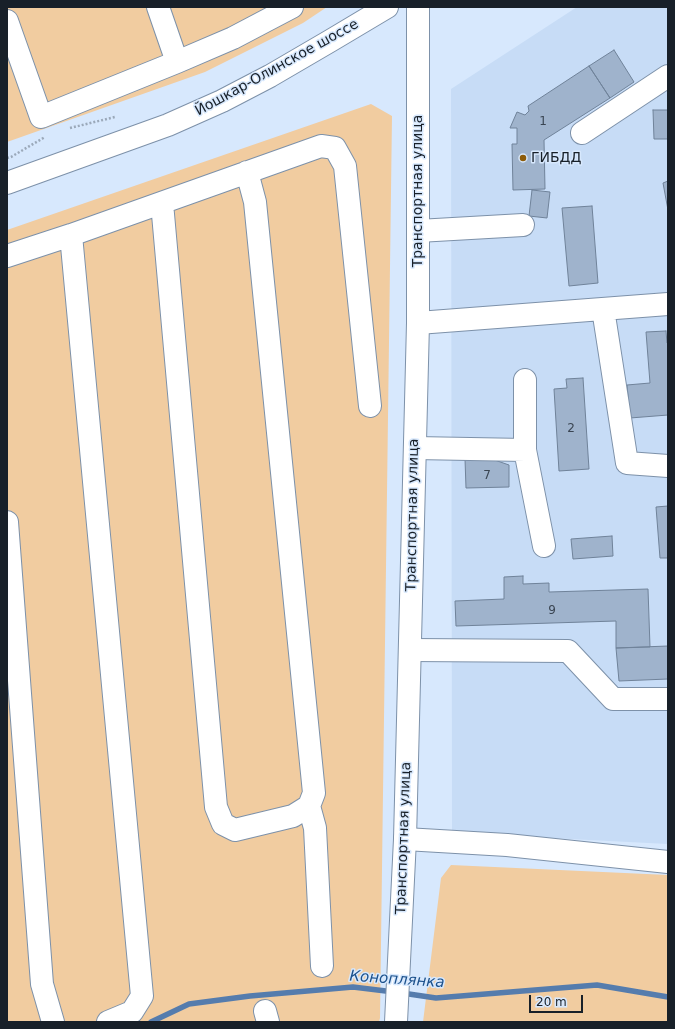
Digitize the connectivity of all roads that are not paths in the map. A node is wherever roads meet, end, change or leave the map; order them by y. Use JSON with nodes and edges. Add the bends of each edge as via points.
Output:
{"nodes":[{"id":1,"x":158,"y":7,"type":"edge"},
{"id":2,"x":292,"y":7,"type":"edge"},
{"id":3,"x":387,"y":7,"type":"edge"},
{"id":4,"x":418,"y":7,"type":"edge"},
{"id":5,"x":7,"y":21,"type":"edge"},
{"id":6,"x":177,"y":62,"type":"junction"},
{"id":7,"x":668,"y":76,"type":"edge"},
{"id":8,"x":582,"y":133,"type":"dead end"},
{"id":9,"x":247,"y":172,"type":"junction"},
{"id":10,"x":7,"y":183,"type":"edge"},
{"id":11,"x":162,"y":203,"type":"junction"},
{"id":12,"x":523,"y":224,"type":"dead end"},
{"id":13,"x":418,"y":231,"type":"junction"},
{"id":14,"x":71,"y":235,"type":"junction"},
{"id":15,"x":7,"y":256,"type":"edge"},
{"id":16,"x":668,"y":304,"type":"edge"},
{"id":17,"x":603,"y":309,"type":"junction"},
{"id":18,"x":418,"y":323,"type":"junction"},
{"id":19,"x":524,"y":380,"type":"dead end"},
{"id":20,"x":370,"y":406,"type":"dead end"},
{"id":21,"x":414,"y":448,"type":"junction"},
{"id":22,"x":525,"y":450,"type":"junction"},
{"id":23,"x":668,"y":466,"type":"edge"},
{"id":24,"x":7,"y":522,"type":"edge"},
{"id":25,"x":544,"y":546,"type":"dead end"},
{"id":26,"x":410,"y":650,"type":"junction"},
{"id":27,"x":668,"y":699,"type":"edge"},
{"id":28,"x":309,"y":806,"type":"junction"},
{"id":29,"x":405,"y":839,"type":"junction"},
{"id":30,"x":668,"y":862,"type":"edge"},
{"id":31,"x":322,"y":966,"type":"dead end"},
{"id":32,"x":53,"y":1022,"type":"edge"},
{"id":33,"x":108,"y":1022,"type":"edge"},
{"id":34,"x":396,"y":1022,"type":"edge"}],
"edges":[{"from":1,"to":6,"type":"main road"},
{"from":2,"to":6,"type":"main road","via":[[233,38]]},
{"from":3,"to":10,"type":"main road","name":"Йошкар-Олинское шоссе","via":[[222,101],[168,126]]},
{"from":4,"to":13,"type":"main road","name":"Транспортная улица"},
{"from":5,"to":6,"type":"main road","via":[[41,117]]},
{"from":7,"to":8,"type":"main road"},
{"from":9,"to":11,"type":"main road"},
{"from":9,"to":20,"type":"main road","via":[[321,146],[335,148],[345,166]]},
{"from":9,"to":28,"type":"main road","via":[[255,202],[314,794]]},
{"from":11,"to":14,"type":"main road"},
{"from":11,"to":28,"type":"main road","via":[[216,807],[223,824],[235,830],[293,816]]},
{"from":12,"to":13,"type":"main road"},
{"from":13,"to":18,"type":"main road","name":"Транспортная улица"},
{"from":14,"to":15,"type":"main road"},
{"from":14,"to":33,"type":"main road","via":[[142,996],[132,1012]]},
{"from":16,"to":17,"type":"main road"},
{"from":17,"to":18,"type":"main road"},
{"from":17,"to":23,"type":"main road","via":[[628,463]]},
{"from":18,"to":21,"type":"main road","name":"Транспортная улица"},
{"from":19,"to":22,"type":"main road"},
{"from":21,"to":22,"type":"main road"},
{"from":21,"to":26,"type":"main road","name":"Транспортная улица"},
{"from":22,"to":25,"type":"main road"},
{"from":24,"to":32,"type":"main road","via":[[42,984]]},
{"from":26,"to":27,"type":"main road","via":[[568,652],[612,699]]},
{"from":26,"to":29,"type":"main road","name":"Транспортная улица"},
{"from":28,"to":31,"type":"main road","via":[[315,828]]},
{"from":29,"to":30,"type":"main road","via":[[507,845]]},
{"from":29,"to":34,"type":"main road","name":"Транспортная улица"}]}
